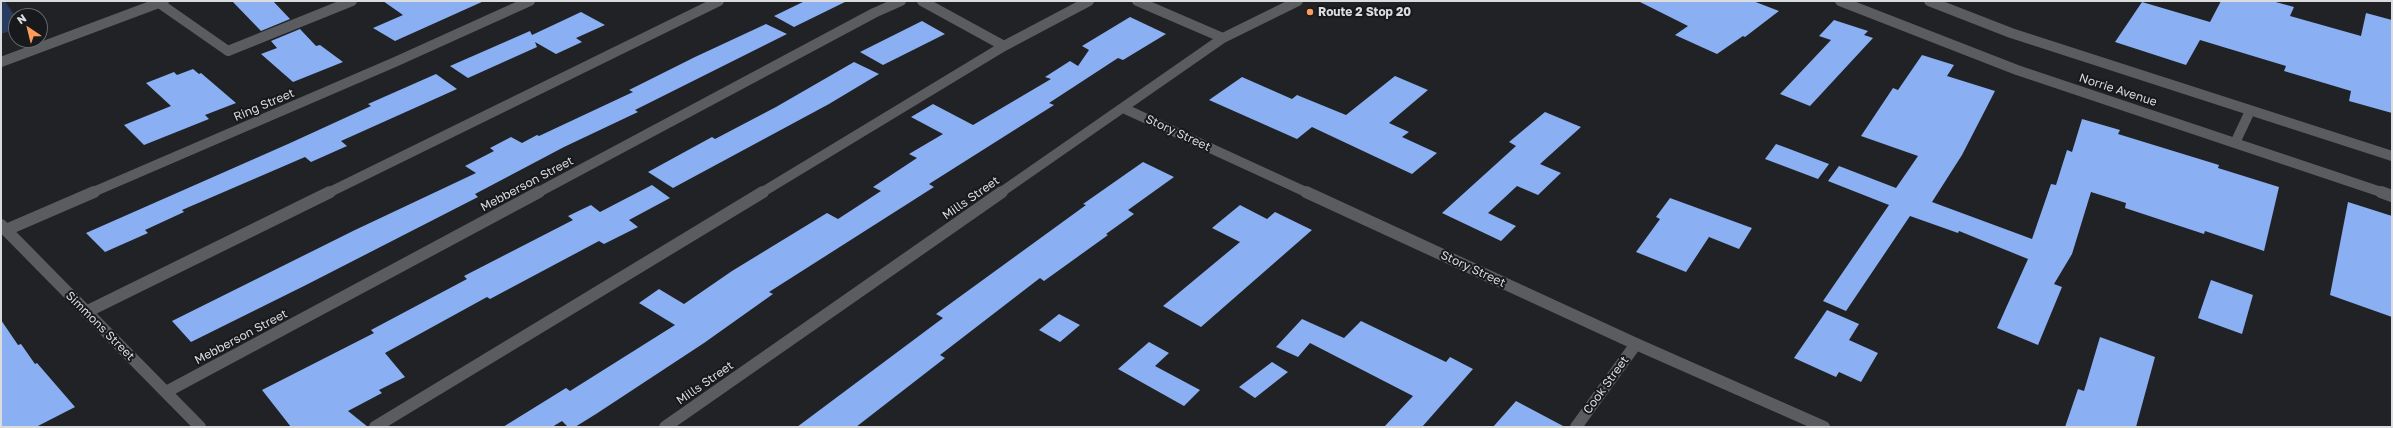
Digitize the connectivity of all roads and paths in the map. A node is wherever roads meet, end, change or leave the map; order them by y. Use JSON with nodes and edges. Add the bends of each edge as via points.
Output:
{"nodes":[{"id":1,"x":352,"y":1,"type":"edge"},
{"id":2,"x":530,"y":1,"type":"edge"},
{"id":3,"x":719,"y":1,"type":"edge"},
{"id":4,"x":901,"y":1,"type":"edge"},
{"id":5,"x":922,"y":1,"type":"edge"},
{"id":6,"x":1089,"y":1,"type":"edge"},
{"id":7,"x":1137,"y":1,"type":"edge"},
{"id":8,"x":1298,"y":1,"type":"edge"},
{"id":9,"x":1840,"y":1,"type":"edge"},
{"id":10,"x":1929,"y":1,"type":"edge"},
{"id":11,"x":161,"y":2,"type":"edge"},
{"id":12,"x":1223,"y":38,"type":"junction"},
{"id":13,"x":1004,"y":46,"type":"junction"},
{"id":14,"x":1,"y":62,"type":"edge"},
{"id":15,"x":1123,"y":108,"type":"junction"},
{"id":16,"x":2250,"y":111,"type":"junction"},
{"id":17,"x":2235,"y":143,"type":"junction"},
{"id":18,"x":2392,"y":156,"type":"edge"},
{"id":19,"x":2392,"y":196,"type":"edge"},
{"id":20,"x":3,"y":228,"type":"edge"},
{"id":21,"x":86,"y":312,"type":"junction"},
{"id":22,"x":1636,"y":344,"type":"junction"},
{"id":23,"x":166,"y":392,"type":"junction"},
{"id":24,"x":200,"y":427,"type":"edge"},
{"id":25,"x":375,"y":427,"type":"edge"},
{"id":26,"x":665,"y":427,"type":"edge"},
{"id":27,"x":1576,"y":427,"type":"edge"},
{"id":28,"x":1824,"y":427,"type":"edge"}],
"edges":[{"from":1,"to":11,"type":"street","via":[[228,51]]},
{"from":2,"to":20,"type":"street","name":"Ring Street","via":[[395,62]]},
{"from":3,"to":21,"type":"street"},
{"from":4,"to":23,"type":"street","name":"Mebberson Street","via":[[874,13]]},
{"from":5,"to":13,"type":"street"},
{"from":6,"to":13,"type":"street"},
{"from":7,"to":12,"type":"street"},
{"from":8,"to":12,"type":"street","name":"Mills Street"},
{"from":9,"to":17,"type":"street","name":"Norrie Avenue","via":[[2017,70]]},
{"from":10,"to":16,"type":"street","name":"Norrie Avenue","via":[[2012,33]]},
{"from":11,"to":14,"type":"street"},
{"from":12,"to":15,"type":"street","name":"Mills Street"},
{"from":13,"to":25,"type":"street"},
{"from":15,"to":22,"type":"street","name":"Story Street"},
{"from":15,"to":26,"type":"street","name":"Mills Street"},
{"from":16,"to":17,"type":"street"},
{"from":16,"to":18,"type":"street","name":"Norrie Avenue"},
{"from":17,"to":19,"type":"street","name":"Norrie Avenue"},
{"from":20,"to":21,"type":"street","name":"Simmons Street"},
{"from":21,"to":23,"type":"street","name":"Simmons Street"},
{"from":22,"to":27,"type":"street","name":"Cook Street"},
{"from":22,"to":28,"type":"street","name":"Story Street"},
{"from":23,"to":24,"type":"street","name":"Simmons Street"}]}
